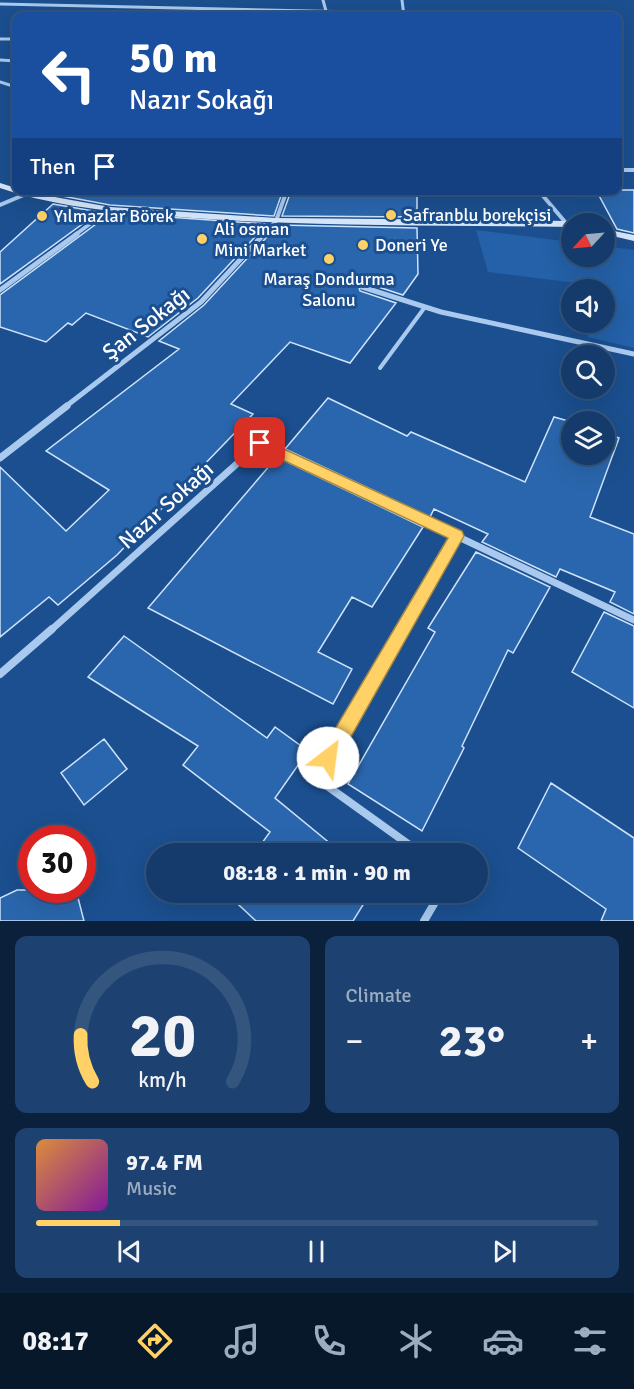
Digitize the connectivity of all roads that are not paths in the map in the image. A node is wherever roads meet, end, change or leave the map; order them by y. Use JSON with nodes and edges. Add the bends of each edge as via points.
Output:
{"nodes":[{"id":1,"x":19,"y":0,"type":"edge"},
{"id":2,"x":86,"y":0,"type":"edge"},
{"id":3,"x":195,"y":0,"type":"edge"},
{"id":4,"x":323,"y":0,"type":"edge"},
{"id":5,"x":0,"y":4,"type":"edge"},
{"id":6,"x":16,"y":4,"type":"junction"},
{"id":7,"x":82,"y":6,"type":"junction"},
{"id":8,"x":191,"y":8,"type":"junction"},
{"id":9,"x":326,"y":12,"type":"joint"},
{"id":10,"x":24,"y":195,"type":"edge"},
{"id":11,"x":32,"y":195,"type":"edge"},
{"id":12,"x":285,"y":195,"type":"edge"},
{"id":13,"x":543,"y":195,"type":"edge"},
{"id":14,"x":0,"y":205,"type":"edge"},
{"id":15,"x":110,"y":209,"type":"junction"},
{"id":16,"x":561,"y":215,"type":"edge"},
{"id":17,"x":276,"y":221,"type":"junction"},
{"id":18,"x":561,"y":224,"type":"edge"},
{"id":19,"x":615,"y":234,"type":"edge"},
{"id":20,"x":634,"y":238,"type":"edge"},
{"id":21,"x":362,"y":287,"type":"dead end"},
{"id":22,"x":0,"y":290,"type":"edge"},
{"id":23,"x":425,"y":307,"type":"junction"},
{"id":24,"x":634,"y":354,"type":"edge"},
{"id":25,"x":380,"y":368,"type":"dead end"},
{"id":26,"x":0,"y":458,"type":"edge"},
{"id":27,"x":457,"y":536,"type":"junction"},
{"id":28,"x":634,"y":620,"type":"edge"},
{"id":29,"x":0,"y":674,"type":"edge"},
{"id":30,"x":407,"y":843,"type":"edge"},
{"id":31,"x":435,"y":903,"type":"edge"},
{"id":32,"x":424,"y":921,"type":"edge"}],
"edges":[{"from":1,"to":6,"type":"street"},
{"from":2,"to":7,"type":"street"},
{"from":3,"to":8,"type":"street"},
{"from":4,"to":9,"type":"street"},
{"from":5,"to":6,"type":"street"},
{"from":6,"to":7,"type":"street"},
{"from":7,"to":8,"type":"street"},
{"from":8,"to":9,"type":"street"},
{"from":10,"to":14,"type":"street"},
{"from":11,"to":15,"type":"street"},
{"from":12,"to":17,"type":"street","name":"Şan Sokağı"},
{"from":13,"to":16,"type":"street"},
{"from":15,"to":17,"type":"street"},
{"from":15,"to":22,"type":"street"},
{"from":17,"to":18,"type":"street"},
{"from":17,"to":26,"type":"street","name":"Şan Sokağı","via":[[201,302]]},
{"from":19,"to":20,"type":"street"},
{"from":21,"to":23,"type":"street"},
{"from":23,"to":24,"type":"street"},
{"from":23,"to":25,"type":"lane"},
{"from":27,"to":28,"type":"street","name":"Nazır Sokağı"},
{"from":27,"to":29,"type":"street","name":"Nazır Sokağı","via":[[260,443]]},
{"from":27,"to":30,"type":"street","via":[[316,778]]},
{"from":31,"to":32,"type":"street"}]}
